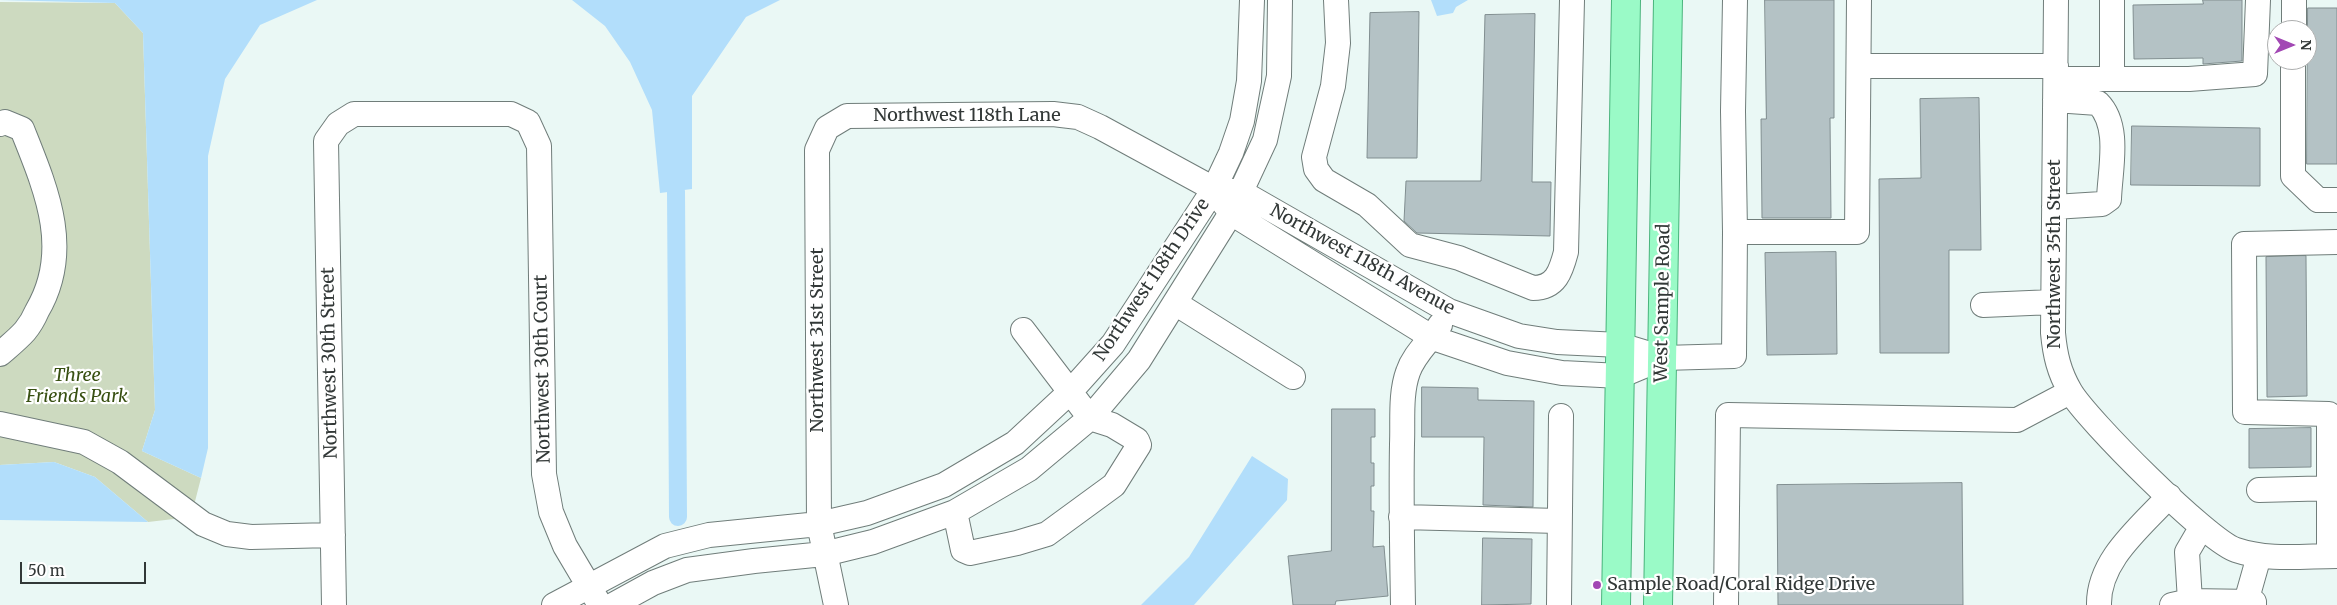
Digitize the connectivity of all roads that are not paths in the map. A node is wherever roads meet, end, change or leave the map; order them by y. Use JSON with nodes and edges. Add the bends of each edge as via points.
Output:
{"nodes":[{"id":1,"x":1252,"y":0,"type":"edge"},
{"id":2,"x":1280,"y":0,"type":"edge"},
{"id":3,"x":1336,"y":0,"type":"edge"},
{"id":4,"x":1572,"y":0,"type":"edge"},
{"id":5,"x":1626,"y":0,"type":"edge"},
{"id":6,"x":1668,"y":0,"type":"edge"},
{"id":7,"x":1735,"y":0,"type":"edge"},
{"id":8,"x":1859,"y":0,"type":"edge"},
{"id":9,"x":2056,"y":0,"type":"edge"},
{"id":10,"x":2112,"y":0,"type":"edge"},
{"id":11,"x":2258,"y":0,"type":"edge"},
{"id":12,"x":2294,"y":0,"type":"edge"},
{"id":13,"x":2294,"y":20,"type":"edge"},
{"id":14,"x":1859,"y":66,"type":"junction"},
{"id":15,"x":2294,"y":70,"type":"edge"},
{"id":16,"x":2112,"y":80,"type":"junction"},
{"id":17,"x":2056,"y":82,"type":"junction"},
{"id":18,"x":528,"y":122,"type":"joint"},
{"id":19,"x":0,"y":124,"type":"edge"},
{"id":20,"x":827,"y":128,"type":"joint"},
{"id":21,"x":1214,"y":189,"type":"junction"},
{"id":22,"x":1241,"y":192,"type":"junction"},
{"id":23,"x":2337,"y":200,"type":"edge"},
{"id":24,"x":2054,"y":208,"type":"junction"},
{"id":25,"x":1232,"y":213,"type":"junction"},
{"id":26,"x":1735,"y":232,"type":"junction"},
{"id":27,"x":2337,"y":242,"type":"edge"},
{"id":28,"x":2053,"y":302,"type":"junction"},
{"id":29,"x":1175,"y":303,"type":"junction"},
{"id":30,"x":1983,"y":305,"type":"dead end"},
{"id":31,"x":1450,"y":311,"type":"junction"},
{"id":32,"x":1023,"y":330,"type":"dead end"},
{"id":33,"x":1433,"y":338,"type":"junction"},
{"id":34,"x":1620,"y":345,"type":"junction"},
{"id":35,"x":0,"y":354,"type":"edge"},
{"id":36,"x":1663,"y":358,"type":"junction"},
{"id":37,"x":1620,"y":376,"type":"junction"},
{"id":38,"x":1293,"y":377,"type":"dead end"},
{"id":39,"x":1070,"y":392,"type":"junction"},
{"id":40,"x":2070,"y":392,"type":"junction"},
{"id":41,"x":2333,"y":414,"type":"edge"},
{"id":42,"x":1562,"y":416,"type":"dead end"},
{"id":43,"x":1090,"y":418,"type":"junction"},
{"id":44,"x":0,"y":424,"type":"edge"},
{"id":45,"x":2333,"y":488,"type":"edge"},
{"id":46,"x":2259,"y":490,"type":"dead end"},
{"id":47,"x":2169,"y":496,"type":"junction"},
{"id":48,"x":955,"y":512,"type":"junction"},
{"id":49,"x":1401,"y":517,"type":"junction"},
{"id":50,"x":1560,"y":521,"type":"junction"},
{"id":51,"x":819,"y":524,"type":"junction"},
{"id":52,"x":2202,"y":528,"type":"junction"},
{"id":53,"x":333,"y":535,"type":"junction"},
{"id":54,"x":824,"y":554,"type":"junction"},
{"id":55,"x":2259,"y":556,"type":"junction"},
{"id":56,"x":2333,"y":556,"type":"edge"},
{"id":57,"x":595,"y":595,"type":"edge"},
{"id":58,"x":2181,"y":603,"type":"edge"},
{"id":59,"x":2250,"y":604,"type":"edge"},
{"id":60,"x":334,"y":605,"type":"edge"},
{"id":61,"x":554,"y":605,"type":"edge"},
{"id":62,"x":613,"y":605,"type":"edge"},
{"id":63,"x":836,"y":605,"type":"edge"},
{"id":64,"x":1403,"y":605,"type":"edge"},
{"id":65,"x":1559,"y":605,"type":"edge"},
{"id":66,"x":1616,"y":605,"type":"edge"},
{"id":67,"x":1658,"y":605,"type":"edge"},
{"id":68,"x":1726,"y":605,"type":"edge"},
{"id":69,"x":2099,"y":605,"type":"edge"}],
"edges":[{"from":1,"to":21,"type":"street","name":"Northwest 118th Drive","via":[[1249,80],[1242,121]]},
{"from":2,"to":22,"type":"street","name":"Northwest 118th Drive","via":[[1279,76],[1265,140]]},
{"from":3,"to":4,"type":"street","via":[[1338,43],[1333,86],[1314,157],[1316,169],[1324,180],[1367,205],[1410,246],[1459,258],[1533,288],[1552,283],[1561,270],[1566,252]]},
{"from":5,"to":34,"type":"main road"},
{"from":6,"to":36,"type":"main road","name":"West Sample Road"},
{"from":7,"to":26,"type":"street"},
{"from":8,"to":14,"type":"street"},
{"from":9,"to":17,"type":"street","name":"Northwest 35th Street"},
{"from":10,"to":16,"type":"street"},
{"from":11,"to":16,"type":"street","via":[[2255,74],[2189,80]]},
{"from":12,"to":13,"type":"street"},
{"from":14,"to":17,"type":"street"},
{"from":14,"to":26,"type":"street","via":[[1857,232]]},
{"from":15,"to":23,"type":"street","via":[[2293,176],[2318,200]]},
{"from":16,"to":17,"type":"street"},
{"from":17,"to":24,"type":"street","name":"Northwest 35th Street"},
{"from":17,"to":24,"type":"street","via":[[2098,103],[2106,112],[2112,130],[2109,199],[2102,204]]},
{"from":18,"to":53,"type":"street","name":"Northwest 30th Street","via":[[511,114],[354,114],[338,124],[326,142]]},
{"from":18,"to":57,"type":"street","name":"Northwest 30th Court","via":[[539,146],[544,474],[551,512],[565,546]]},
{"from":19,"to":35,"type":"street","via":[[5,122],[22,129],[43,182],[54,223],[55,262],[46,296],[26,330]]},
{"from":20,"to":21,"type":"street","name":"Northwest 118th Lane","via":[[847,116],[1053,114],[1078,117]]},
{"from":20,"to":51,"type":"street","name":"Northwest 31st Street","via":[[817,150]]},
{"from":21,"to":22,"type":"street","name":"Northwest 118th Avenue"},
{"from":21,"to":25,"type":"street","name":"Northwest 118th Avenue"},
{"from":21,"to":39,"type":"street","name":"Northwest 118th Drive","via":[[1113,344]]},
{"from":22,"to":25,"type":"street","name":"Northwest 118th Drive"},
{"from":22,"to":31,"type":"street","name":"Northwest 118th Avenue"},
{"from":24,"to":28,"type":"street","name":"Northwest 35th Street"},
{"from":25,"to":29,"type":"street","name":"Northwest 118th Drive"},
{"from":25,"to":33,"type":"street","name":"Northwest 118th Avenue"},
{"from":26,"to":36,"type":"street","via":[[1734,356]]},
{"from":27,"to":41,"type":"street","via":[[2244,244],[2245,412]]},
{"from":28,"to":30,"type":"street"},
{"from":28,"to":40,"type":"street","name":"Northwest 35th Street","via":[[2056,363]]},
{"from":29,"to":38,"type":"street"},
{"from":29,"to":43,"type":"street","name":"Northwest 118th Drive","via":[[1139,360]]},
{"from":31,"to":33,"type":"street"},
{"from":31,"to":34,"type":"street","name":"Northwest 118th Avenue","via":[[1519,336],[1557,342]]},
{"from":32,"to":39,"type":"street"},
{"from":33,"to":37,"type":"street","name":"Northwest 118th Avenue","via":[[1507,363],[1562,373]]},
{"from":33,"to":49,"type":"street","via":[[1416,356],[1407,373],[1403,402]]},
{"from":34,"to":36,"type":"street","name":"Northwest 118th Avenue"},
{"from":34,"to":37,"type":"main road"},
{"from":36,"to":37,"type":"street","name":"Northwest 118th Avenue"},
{"from":36,"to":67,"type":"main road","name":"West Sample Road"},
{"from":37,"to":66,"type":"main road"},
{"from":39,"to":43,"type":"street"},
{"from":39,"to":51,"type":"street","name":"Northwest 118th Drive","via":[[1015,443],[944,485],[867,513]]},
{"from":40,"to":47,"type":"street","name":"Northwest 35th Street"},
{"from":40,"to":68,"type":"street","via":[[2017,420],[1728,415]]},
{"from":41,"to":45,"type":"street"},
{"from":42,"to":50,"type":"street"},
{"from":43,"to":48,"type":"street","name":"Northwest 118th Drive","via":[[1030,469]]},
{"from":43,"to":48,"type":"street","via":[[1112,425],[1137,440],[1139,445],[1114,485],[1046,534],[1017,544],[970,553],[963,550]]},
{"from":44,"to":53,"type":"street","via":[[84,442],[140,476],[203,524],[227,534],[251,537]]},
{"from":45,"to":46,"type":"street"},
{"from":45,"to":56,"type":"street"},
{"from":47,"to":52,"type":"street"},
{"from":47,"to":69,"type":"street","via":[[2104,572]]},
{"from":48,"to":54,"type":"street","name":"Northwest 118th Drive","via":[[873,542]]},
{"from":49,"to":50,"type":"street"},
{"from":49,"to":64,"type":"street"},
{"from":50,"to":65,"type":"street"},
{"from":51,"to":54,"type":"street","name":"Northwest 31st Street"},
{"from":51,"to":57,"type":"street","name":"Northwest 118th Drive","via":[[709,535],[665,546]]},
{"from":52,"to":55,"type":"street","via":[[2234,550]]},
{"from":52,"to":58,"type":"street","via":[[2187,552]]},
{"from":53,"to":60,"type":"street","name":"Northwest 30th Street"},
{"from":54,"to":62,"type":"street","name":"Northwest 118th Drive","via":[[687,570],[653,583]]},
{"from":54,"to":63,"type":"street","name":"Northwest 31st Street"},
{"from":55,"to":56,"type":"street"},
{"from":55,"to":59,"type":"street"},
{"from":57,"to":61,"type":"street","name":"Northwest 118th Drive"},
{"from":58,"to":59,"type":"street"}]}
